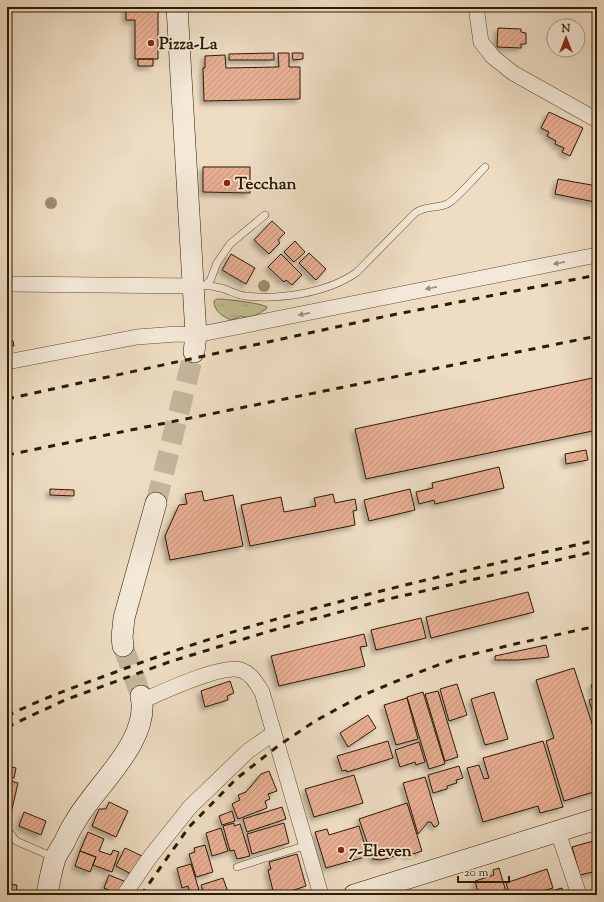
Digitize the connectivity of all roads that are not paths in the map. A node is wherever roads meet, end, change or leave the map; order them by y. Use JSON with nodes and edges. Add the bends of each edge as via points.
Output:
{"nodes":[{"id":1,"x":177,"y":7,"type":"edge"},
{"id":2,"x":476,"y":7,"type":"edge"},
{"id":3,"x":597,"y":120,"type":"edge"},
{"id":4,"x":485,"y":167,"type":"dead end"},
{"id":5,"x":265,"y":215,"type":"dead end"},
{"id":6,"x":597,"y":255,"type":"edge"},
{"id":7,"x":7,"y":284,"type":"edge"},
{"id":8,"x":199,"y":286,"type":"junction"},
{"id":9,"x":195,"y":344,"type":"junction"},
{"id":10,"x":7,"y":362,"type":"edge"},
{"id":11,"x":156,"y":503,"type":"tunnel mouth"},
{"id":12,"x":123,"y":646,"type":"tunnel mouth"},
{"id":13,"x":141,"y":698,"type":"joint"},
{"id":14,"x":274,"y":733,"type":"junction"},
{"id":15,"x":597,"y":819,"type":"edge"},
{"id":16,"x":7,"y":829,"type":"edge"},
{"id":17,"x":558,"y":832,"type":"junction"},
{"id":18,"x":307,"y":846,"type":"junction"},
{"id":19,"x":55,"y":858,"type":"junction"},
{"id":20,"x":237,"y":867,"type":"dead end"},
{"id":21,"x":47,"y":895,"type":"edge"},
{"id":22,"x":124,"y":895,"type":"edge"},
{"id":23,"x":321,"y":895,"type":"edge"},
{"id":24,"x":354,"y":895,"type":"edge"},
{"id":25,"x":579,"y":895,"type":"edge"}],
"edges":[{"from":1,"to":8,"type":"street"},
{"from":2,"to":3,"type":"street","via":[[481,42],[493,58]]},
{"from":4,"to":8,"type":"lane","via":[[450,203],[422,208],[415,213],[357,272],[338,283],[302,294],[284,296],[244,296],[220,288]]},
{"from":5,"to":8,"type":"lane","via":[[230,244],[210,281]]},
{"from":6,"to":9,"type":"street","one_way":true},
{"from":7,"to":8,"type":"street"},
{"from":8,"to":9,"type":"street"},
{"from":9,"to":10,"type":"street","via":[[176,334],[137,337]]},
{"from":11,"to":12,"type":"street","via":[[124,618]]},
{"from":13,"to":14,"type":"street","via":[[221,670],[234,668],[253,677],[262,692]]},
{"from":13,"to":19,"type":"street","via":[[141,714],[136,734],[119,764],[93,794],[75,821]]},
{"from":14,"to":18,"type":"street"},
{"from":14,"to":22,"type":"street","via":[[248,750],[190,807]]},
{"from":15,"to":17,"type":"street"},
{"from":16,"to":19,"type":"lane","via":[[19,843]]},
{"from":17,"to":24,"type":"street"},
{"from":17,"to":25,"type":"street"},
{"from":18,"to":20,"type":"lane"},
{"from":18,"to":23,"type":"street"},
{"from":19,"to":21,"type":"street"}]}
